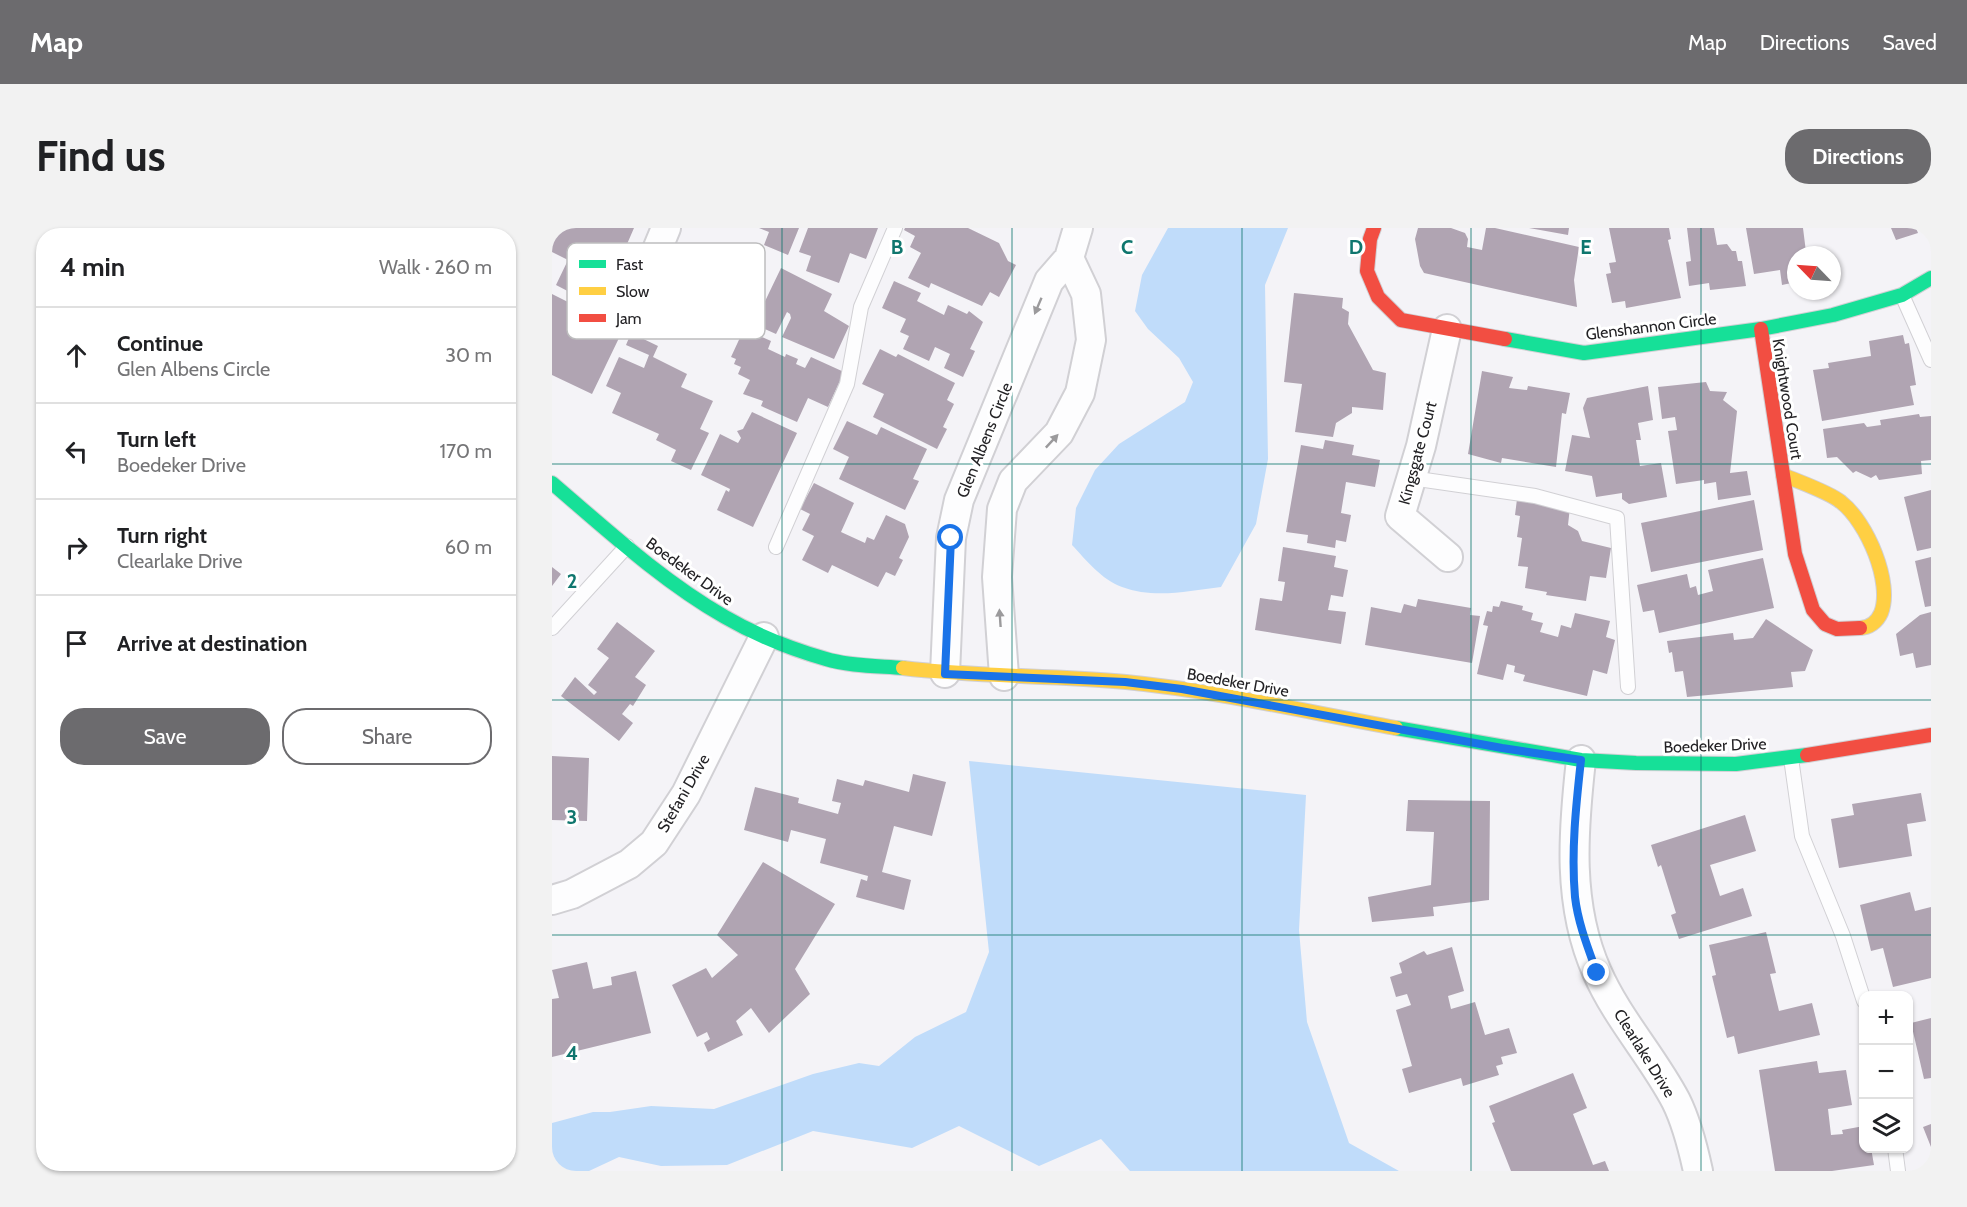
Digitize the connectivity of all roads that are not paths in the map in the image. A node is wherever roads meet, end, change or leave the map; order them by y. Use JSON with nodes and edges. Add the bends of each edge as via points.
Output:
{"nodes":[{"id":1,"x":666,"y":228,"type":"edge"},
{"id":2,"x":895,"y":228,"type":"edge"},
{"id":3,"x":1374,"y":228,"type":"edge"},
{"id":4,"x":1069,"y":238,"type":"edge"},
{"id":5,"x":660,"y":243,"type":"edge"},
{"id":6,"x":1931,"y":278,"type":"edge"},
{"id":7,"x":1902,"y":295,"type":"junction"},
{"id":8,"x":1447,"y":329,"type":"junction"},
{"id":9,"x":1761,"y":329,"type":"junction"},
{"id":10,"x":1931,"y":360,"type":"edge"},
{"id":11,"x":1783,"y":475,"type":"junction"},
{"id":12,"x":1411,"y":478,"type":"junction"},
{"id":13,"x":552,"y":483,"type":"edge"},
{"id":14,"x":627,"y":546,"type":"junction"},
{"id":15,"x":777,"y":547,"type":"dead end"},
{"id":16,"x":1448,"y":557,"type":"dead end"},
{"id":17,"x":552,"y":628,"type":"edge"},
{"id":18,"x":764,"y":637,"type":"junction"},
{"id":19,"x":945,"y":674,"type":"junction"},
{"id":20,"x":1004,"y":676,"type":"junction"},
{"id":21,"x":1628,"y":687,"type":"dead end"},
{"id":22,"x":1931,"y":735,"type":"edge"},
{"id":23,"x":1791,"y":758,"type":"junction"},
{"id":24,"x":1581,"y":760,"type":"junction"},
{"id":25,"x":552,"y":900,"type":"edge"},
{"id":26,"x":1860,"y":991,"type":"edge"},
{"id":27,"x":1896,"y":1153,"type":"edge"},
{"id":28,"x":1698,"y":1171,"type":"edge"},
{"id":29,"x":1898,"y":1171,"type":"edge"}],
"edges":[{"from":1,"to":5,"type":"street"},
{"from":2,"to":15,"type":"lane","via":[[861,307],[847,384]]},
{"from":3,"to":8,"type":"street","name":"Glenshannon Circle","via":[[1367,271],[1378,297],[1401,320]]},
{"from":4,"to":19,"type":"street","name":"Glen Albens Circle","one_way":true,"via":[[959,500],[951,538]]},
{"from":20,"to":4,"type":"street","name":"Glen Albens Circle","one_way":true,"via":[[997,577],[1002,509],[1013,482],[1059,433],[1080,393],[1091,340],[1086,294]]},
{"from":6,"to":7,"type":"street","name":"Glenshannon Circle"},
{"from":7,"to":9,"type":"street","name":"Glenshannon Circle","via":[[1833,315]]},
{"from":7,"to":10,"type":"lane"},
{"from":8,"to":9,"type":"street","name":"Glenshannon Circle","via":[[1584,352]]},
{"from":8,"to":12,"type":"street","name":"Kingsgate Court"},
{"from":9,"to":11,"type":"street","name":"Knightwood Court"},
{"from":11,"to":11,"type":"street","name":"Knightwood Court","via":[[1795,554],[1813,610],[1825,624],[1837,629],[1866,628],[1878,620],[1885,603],[1884,575],[1863,529],[1840,501]]},
{"from":12,"to":16,"type":"street","name":"Kingsgate Court","via":[[1400,516]]},
{"from":12,"to":21,"type":"lane","via":[[1535,496],[1617,518]]},
{"from":13,"to":14,"type":"street","name":"Boedeker Drive"},
{"from":14,"to":17,"type":"lane"},
{"from":14,"to":18,"type":"street","name":"Boedeker Drive","via":[[693,597]]},
{"from":18,"to":19,"type":"street","name":"Boedeker Drive","via":[[828,660]]},
{"from":18,"to":25,"type":"street","name":"Stefani Drive","via":[[687,794],[654,843],[629,864],[572,894]]},
{"from":19,"to":20,"type":"street","name":"Boedeker Drive"},
{"from":20,"to":24,"type":"street","name":"Boedeker Drive","via":[[1182,689]]},
{"from":22,"to":23,"type":"street","name":"Boedeker Drive"},
{"from":23,"to":24,"type":"street","name":"Boedeker Drive","via":[[1736,764]]},
{"from":23,"to":26,"type":"lane","via":[[1802,836],[1843,936]]},
{"from":24,"to":28,"type":"street","name":"Clearlake Drive","via":[[1574,840],[1575,898],[1584,935],[1602,983],[1676,1102],[1694,1148]]},
{"from":27,"to":29,"type":"lane"}]}
